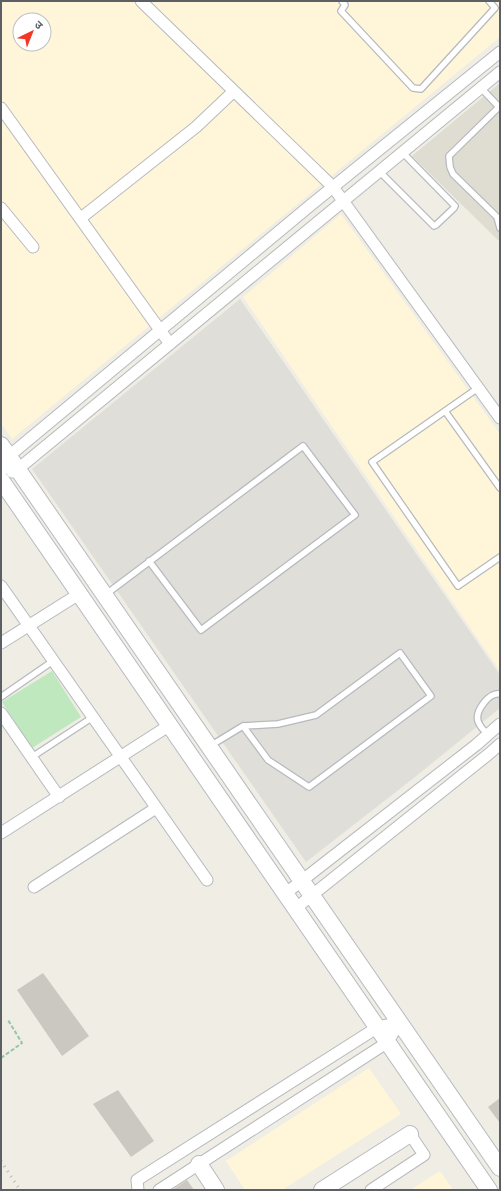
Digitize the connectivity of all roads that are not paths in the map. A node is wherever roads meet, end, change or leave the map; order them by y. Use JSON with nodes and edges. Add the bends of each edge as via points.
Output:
{"nodes":[{"id":1,"x":141,"y":1,"type":"edge"},
{"id":2,"x":342,"y":1,"type":"edge"},
{"id":3,"x":489,"y":1,"type":"edge"},
{"id":4,"x":500,"y":52,"type":"edge"},
{"id":5,"x":500,"y":72,"type":"edge"},
{"id":6,"x":480,"y":88,"type":"junction"},
{"id":7,"x":234,"y":91,"type":"junction"},
{"id":8,"x":500,"y":107,"type":"edge"},
{"id":9,"x":1,"y":108,"type":"edge"},
{"id":10,"x":403,"y":153,"type":"junction"},
{"id":11,"x":380,"y":172,"type":"junction"},
{"id":12,"x":334,"y":187,"type":"junction"},
{"id":13,"x":344,"y":202,"type":"junction"},
{"id":14,"x":1,"y":208,"type":"edge"},
{"id":15,"x":498,"y":215,"type":"edge"},
{"id":16,"x":80,"y":218,"type":"junction"},
{"id":17,"x":500,"y":228,"type":"edge"},
{"id":18,"x":33,"y":247,"type":"dead end"},
{"id":19,"x":224,"y":278,"type":"junction"},
{"id":20,"x":218,"y":305,"type":"junction"},
{"id":21,"x":160,"y":330,"type":"junction"},
{"id":22,"x":170,"y":344,"type":"junction"},
{"id":23,"x":478,"y":388,"type":"junction"},
{"id":24,"x":445,"y":411,"type":"junction"},
{"id":25,"x":500,"y":418,"type":"edge"},
{"id":26,"x":5,"y":450,"type":"edge"},
{"id":27,"x":18,"y":469,"type":"junction"},
{"id":28,"x":1,"y":472,"type":"edge"},
{"id":29,"x":1,"y":476,"type":"edge"},
{"id":30,"x":1,"y":480,"type":"edge"},
{"id":31,"x":500,"y":488,"type":"edge"},
{"id":32,"x":500,"y":557,"type":"edge"},
{"id":33,"x":149,"y":561,"type":"junction"},
{"id":34,"x":1,"y":586,"type":"edge"},
{"id":35,"x":79,"y":594,"type":"junction"},
{"id":36,"x":105,"y":595,"type":"junction"},
{"id":37,"x":29,"y":626,"type":"junction"},
{"id":38,"x":1,"y":643,"type":"edge"},
{"id":39,"x":54,"y":661,"type":"junction"},
{"id":40,"x":500,"y":694,"type":"edge"},
{"id":41,"x":1,"y":697,"type":"edge"},
{"id":42,"x":1,"y":713,"type":"edge"},
{"id":43,"x":93,"y":717,"type":"junction"},
{"id":44,"x":500,"y":724,"type":"edge"},
{"id":45,"x":170,"y":725,"type":"junction"},
{"id":46,"x":243,"y":726,"type":"junction"},
{"id":47,"x":488,"y":734,"type":"junction"},
{"id":48,"x":500,"y":744,"type":"edge"},
{"id":49,"x":209,"y":746,"type":"junction"},
{"id":50,"x":32,"y":757,"type":"junction"},
{"id":51,"x":121,"y":757,"type":"junction"},
{"id":52,"x":60,"y":796,"type":"junction"},
{"id":53,"x":156,"y":808,"type":"junction"},
{"id":54,"x":2,"y":829,"type":"edge"},
{"id":55,"x":207,"y":880,"type":"dead end"},
{"id":56,"x":302,"y":881,"type":"junction"},
{"id":57,"x":34,"y":887,"type":"dead end"},
{"id":58,"x":286,"y":893,"type":"junction"},
{"id":59,"x":312,"y":896,"type":"junction"},
{"id":60,"x":296,"y":908,"type":"junction"},
{"id":61,"x":399,"y":1022,"type":"junction"},
{"id":62,"x":378,"y":1027,"type":"junction"},
{"id":63,"x":388,"y":1042,"type":"junction"},
{"id":64,"x":410,"y":1134,"type":"joint"},
{"id":65,"x":495,"y":1151,"type":"edge"},
{"id":66,"x":470,"y":1161,"type":"junction"},
{"id":67,"x":199,"y":1164,"type":"junction"},
{"id":68,"x":500,"y":1169,"type":"edge"},
{"id":69,"x":480,"y":1176,"type":"junction"},
{"id":70,"x":138,"y":1190,"type":"edge"},
{"id":71,"x":159,"y":1190,"type":"edge"},
{"id":72,"x":216,"y":1190,"type":"edge"},
{"id":73,"x":322,"y":1190,"type":"edge"},
{"id":74,"x":371,"y":1190,"type":"edge"},
{"id":75,"x":489,"y":1190,"type":"edge"}],
"edges":[{"from":1,"to":7,"type":"street"},
{"from":2,"to":3,"type":"lane","via":[[345,5],[341,11],[413,88],[421,89],[496,8]]},
{"from":4,"to":12,"type":"street"},
{"from":5,"to":6,"type":"street"},
{"from":6,"to":8,"type":"lane"},
{"from":6,"to":10,"type":"street"},
{"from":7,"to":12,"type":"street"},
{"from":7,"to":16,"type":"street","via":[[196,127]]},
{"from":8,"to":15,"type":"lane","via":[[449,156],[453,174]]},
{"from":9,"to":16,"type":"street"},
{"from":10,"to":11,"type":"street"},
{"from":10,"to":11,"type":"lane","via":[[455,206],[436,225],[434,226]]},
{"from":11,"to":13,"type":"street"},
{"from":12,"to":13,"type":"street"},
{"from":12,"to":19,"type":"street"},
{"from":13,"to":20,"type":"street"},
{"from":13,"to":23,"type":"street"},
{"from":14,"to":18,"type":"street"},
{"from":15,"to":17,"type":"lane"},
{"from":16,"to":21,"type":"street"},
{"from":19,"to":20,"type":"street"},
{"from":19,"to":21,"type":"street"},
{"from":20,"to":22,"type":"street"},
{"from":21,"to":22,"type":"street"},
{"from":21,"to":26,"type":"street"},
{"from":22,"to":27,"type":"street"},
{"from":23,"to":24,"type":"lane"},
{"from":23,"to":25,"type":"street"},
{"from":24,"to":31,"type":"lane"},
{"from":24,"to":32,"type":"lane","via":[[372,462],[458,586]]},
{"from":26,"to":27,"type":"street"},
{"from":26,"to":28,"type":"street"},
{"from":27,"to":29,"type":"street"},
{"from":27,"to":36,"type":"street"},
{"from":30,"to":35,"type":"street"},
{"from":33,"to":33,"type":"lane","via":[[303,446],[355,515],[201,630]]},
{"from":33,"to":36,"type":"lane"},
{"from":34,"to":37,"type":"street"},
{"from":35,"to":37,"type":"street"},
{"from":35,"to":45,"type":"street"},
{"from":36,"to":49,"type":"street"},
{"from":37,"to":38,"type":"street"},
{"from":37,"to":39,"type":"street"},
{"from":39,"to":41,"type":"lane"},
{"from":39,"to":43,"type":"street"},
{"from":40,"to":47,"type":"lane","via":[[491,697],[478,713],[478,721]]},
{"from":42,"to":50,"type":"street"},
{"from":43,"to":50,"type":"lane"},
{"from":43,"to":51,"type":"street"},
{"from":44,"to":47,"type":"street"},
{"from":45,"to":51,"type":"street"},
{"from":45,"to":58,"type":"street"},
{"from":46,"to":46,"type":"lane","via":[[278,724],[316,714],[400,652],[431,696],[309,787],[268,760]]},
{"from":46,"to":49,"type":"lane"},
{"from":47,"to":56,"type":"street"},
{"from":48,"to":59,"type":"street"},
{"from":49,"to":56,"type":"street"},
{"from":50,"to":52,"type":"street"},
{"from":51,"to":52,"type":"street"},
{"from":51,"to":53,"type":"street"},
{"from":52,"to":54,"type":"street"},
{"from":53,"to":55,"type":"street"},
{"from":53,"to":57,"type":"street"},
{"from":56,"to":58,"type":"street"},
{"from":56,"to":59,"type":"street"},
{"from":58,"to":60,"type":"street"},
{"from":59,"to":60,"type":"street"},
{"from":59,"to":61,"type":"street"},
{"from":60,"to":62,"type":"street"},
{"from":61,"to":62,"type":"street"},
{"from":61,"to":63,"type":"street"},
{"from":61,"to":65,"type":"street"},
{"from":62,"to":63,"type":"street"},
{"from":62,"to":70,"type":"street","via":[[137,1180]]},
{"from":63,"to":66,"type":"street"},
{"from":63,"to":67,"type":"street"},
{"from":64,"to":73,"type":"street"},
{"from":64,"to":74,"type":"street","via":[[424,1155]]},
{"from":65,"to":66,"type":"street"},
{"from":65,"to":68,"type":"street"},
{"from":66,"to":69,"type":"street"},
{"from":67,"to":71,"type":"street"},
{"from":67,"to":72,"type":"street"},
{"from":68,"to":69,"type":"street"},
{"from":69,"to":75,"type":"street"}]}
